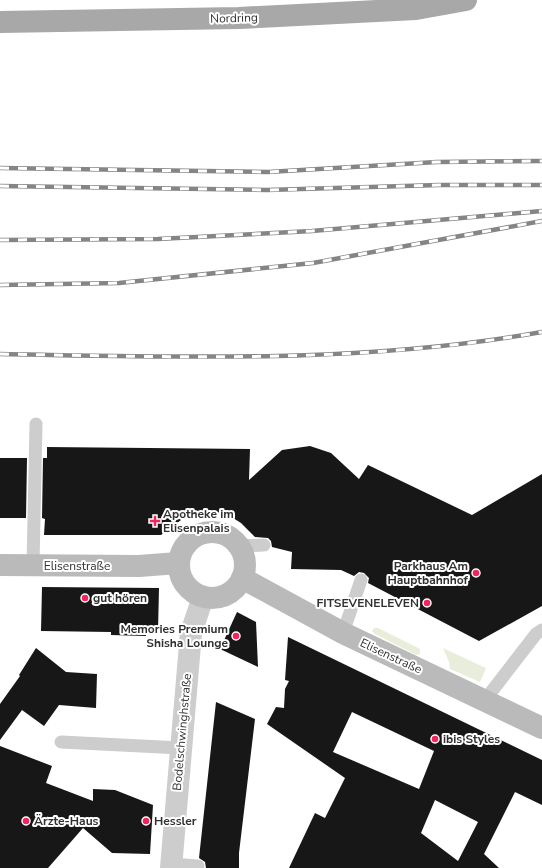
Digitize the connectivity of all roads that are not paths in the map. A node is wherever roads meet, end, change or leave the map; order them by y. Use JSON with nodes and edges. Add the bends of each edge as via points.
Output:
{"nodes":[{"id":1,"x":466,"y":0,"type":"edge"},
{"id":2,"x":0,"y":22,"type":"edge"},
{"id":3,"x":36,"y":424,"type":"dead end"},
{"id":4,"x":264,"y":545,"type":"dead end"},
{"id":5,"x":239,"y":546,"type":"junction"},
{"id":6,"x":178,"y":563,"type":"junction"},
{"id":7,"x":0,"y":565,"type":"edge"},
{"id":8,"x":33,"y":566,"type":"junction"},
{"id":9,"x":242,"y":578,"type":"junction"},
{"id":10,"x":361,"y":580,"type":"dead end"},
{"id":11,"x":203,"y":597,"type":"junction"},
{"id":12,"x":542,"y":630,"type":"edge"},
{"id":13,"x":343,"y":633,"type":"junction"},
{"id":14,"x":485,"y":700,"type":"junction"},
{"id":15,"x":542,"y":728,"type":"edge"},
{"id":16,"x":61,"y":742,"type":"dead end"},
{"id":17,"x":181,"y":748,"type":"junction"},
{"id":18,"x":171,"y":866,"type":"edge"},
{"id":19,"x":198,"y":866,"type":"dead end"}],
"edges":[{"from":1,"to":2,"type":"main road","name":"Nordring","via":[[416,9],[239,18]]},
{"from":3,"to":8,"type":"lane"},
{"from":4,"to":5,"type":"lane"},
{"from":5,"to":6,"type":"street","via":[[226,536],[203,533],[195,536],[183,547]]},
{"from":5,"to":9,"type":"street","via":[[245,561]]},
{"from":6,"to":8,"type":"street","name":"Elisenstraße","via":[[139,566]]},
{"from":6,"to":11,"type":"street","via":[[180,578],[184,584],[196,595]]},
{"from":7,"to":8,"type":"street","name":"Elisenstraße"},
{"from":9,"to":11,"type":"street","via":[[238,586],[226,595],[219,598]]},
{"from":9,"to":13,"type":"street","name":"Elisenstraße"},
{"from":10,"to":13,"type":"lane"},
{"from":11,"to":17,"type":"street","name":"Bodelschwinghstraße","via":[[191,633]]},
{"from":12,"to":14,"type":"lane","via":[[536,634]]},
{"from":13,"to":14,"type":"street","name":"Elisenstraße"},
{"from":14,"to":15,"type":"street","name":"Elisenstraße"},
{"from":16,"to":17,"type":"lane"},
{"from":17,"to":18,"type":"street","name":"Bodelschwinghstraße"},
{"from":18,"to":19,"type":"lane"}]}
